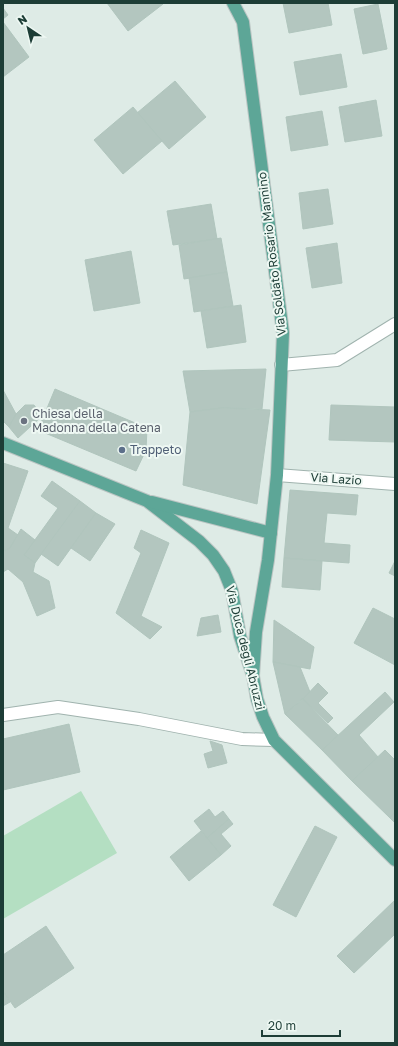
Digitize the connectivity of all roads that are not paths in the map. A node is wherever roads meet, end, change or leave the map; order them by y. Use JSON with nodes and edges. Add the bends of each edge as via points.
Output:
{"nodes":[{"id":1,"x":233,"y":3,"type":"edge"},
{"id":2,"x":395,"y":324,"type":"edge"},
{"id":3,"x":281,"y":365,"type":"junction"},
{"id":4,"x":3,"y":443,"type":"edge"},
{"id":5,"x":277,"y":475,"type":"junction"},
{"id":6,"x":395,"y":484,"type":"edge"},
{"id":7,"x":147,"y":501,"type":"junction"},
{"id":8,"x":271,"y":533,"type":"junction"},
{"id":9,"x":253,"y":676,"type":"junction"},
{"id":10,"x":3,"y":715,"type":"edge"},
{"id":11,"x":274,"y":740,"type":"junction"},
{"id":12,"x":395,"y":860,"type":"edge"}],
"edges":[{"from":1,"to":3,"type":"main road","name":"Via Soldato Rosario Mannino","via":[[243,22],[283,333]]},
{"from":2,"to":3,"type":"street","via":[[337,360]]},
{"from":3,"to":5,"type":"main road","name":"Via Soldato Rosario Mannino"},
{"from":4,"to":7,"type":"main road","name":"Via Duca degli Abruzzi"},
{"from":5,"to":6,"type":"street","name":"Via Lazio"},
{"from":5,"to":8,"type":"main road","name":"Via Soldato Rosario Mannino"},
{"from":7,"to":8,"type":"main road"},
{"from":7,"to":9,"type":"main road","name":"Via Duca degli Abruzzi","via":[[198,541],[213,555],[224,571],[232,590],[240,636]]},
{"from":8,"to":9,"type":"main road","name":"Via Soldato Rosario Mannino","via":[[256,632]]},
{"from":9,"to":11,"type":"main road","name":"Via Duca degli Abruzzi","via":[[263,717]]},
{"from":10,"to":11,"type":"street","via":[[58,707],[139,719],[242,739]]},
{"from":11,"to":12,"type":"main road","name":"Via Duca degli Abruzzi"}]}
